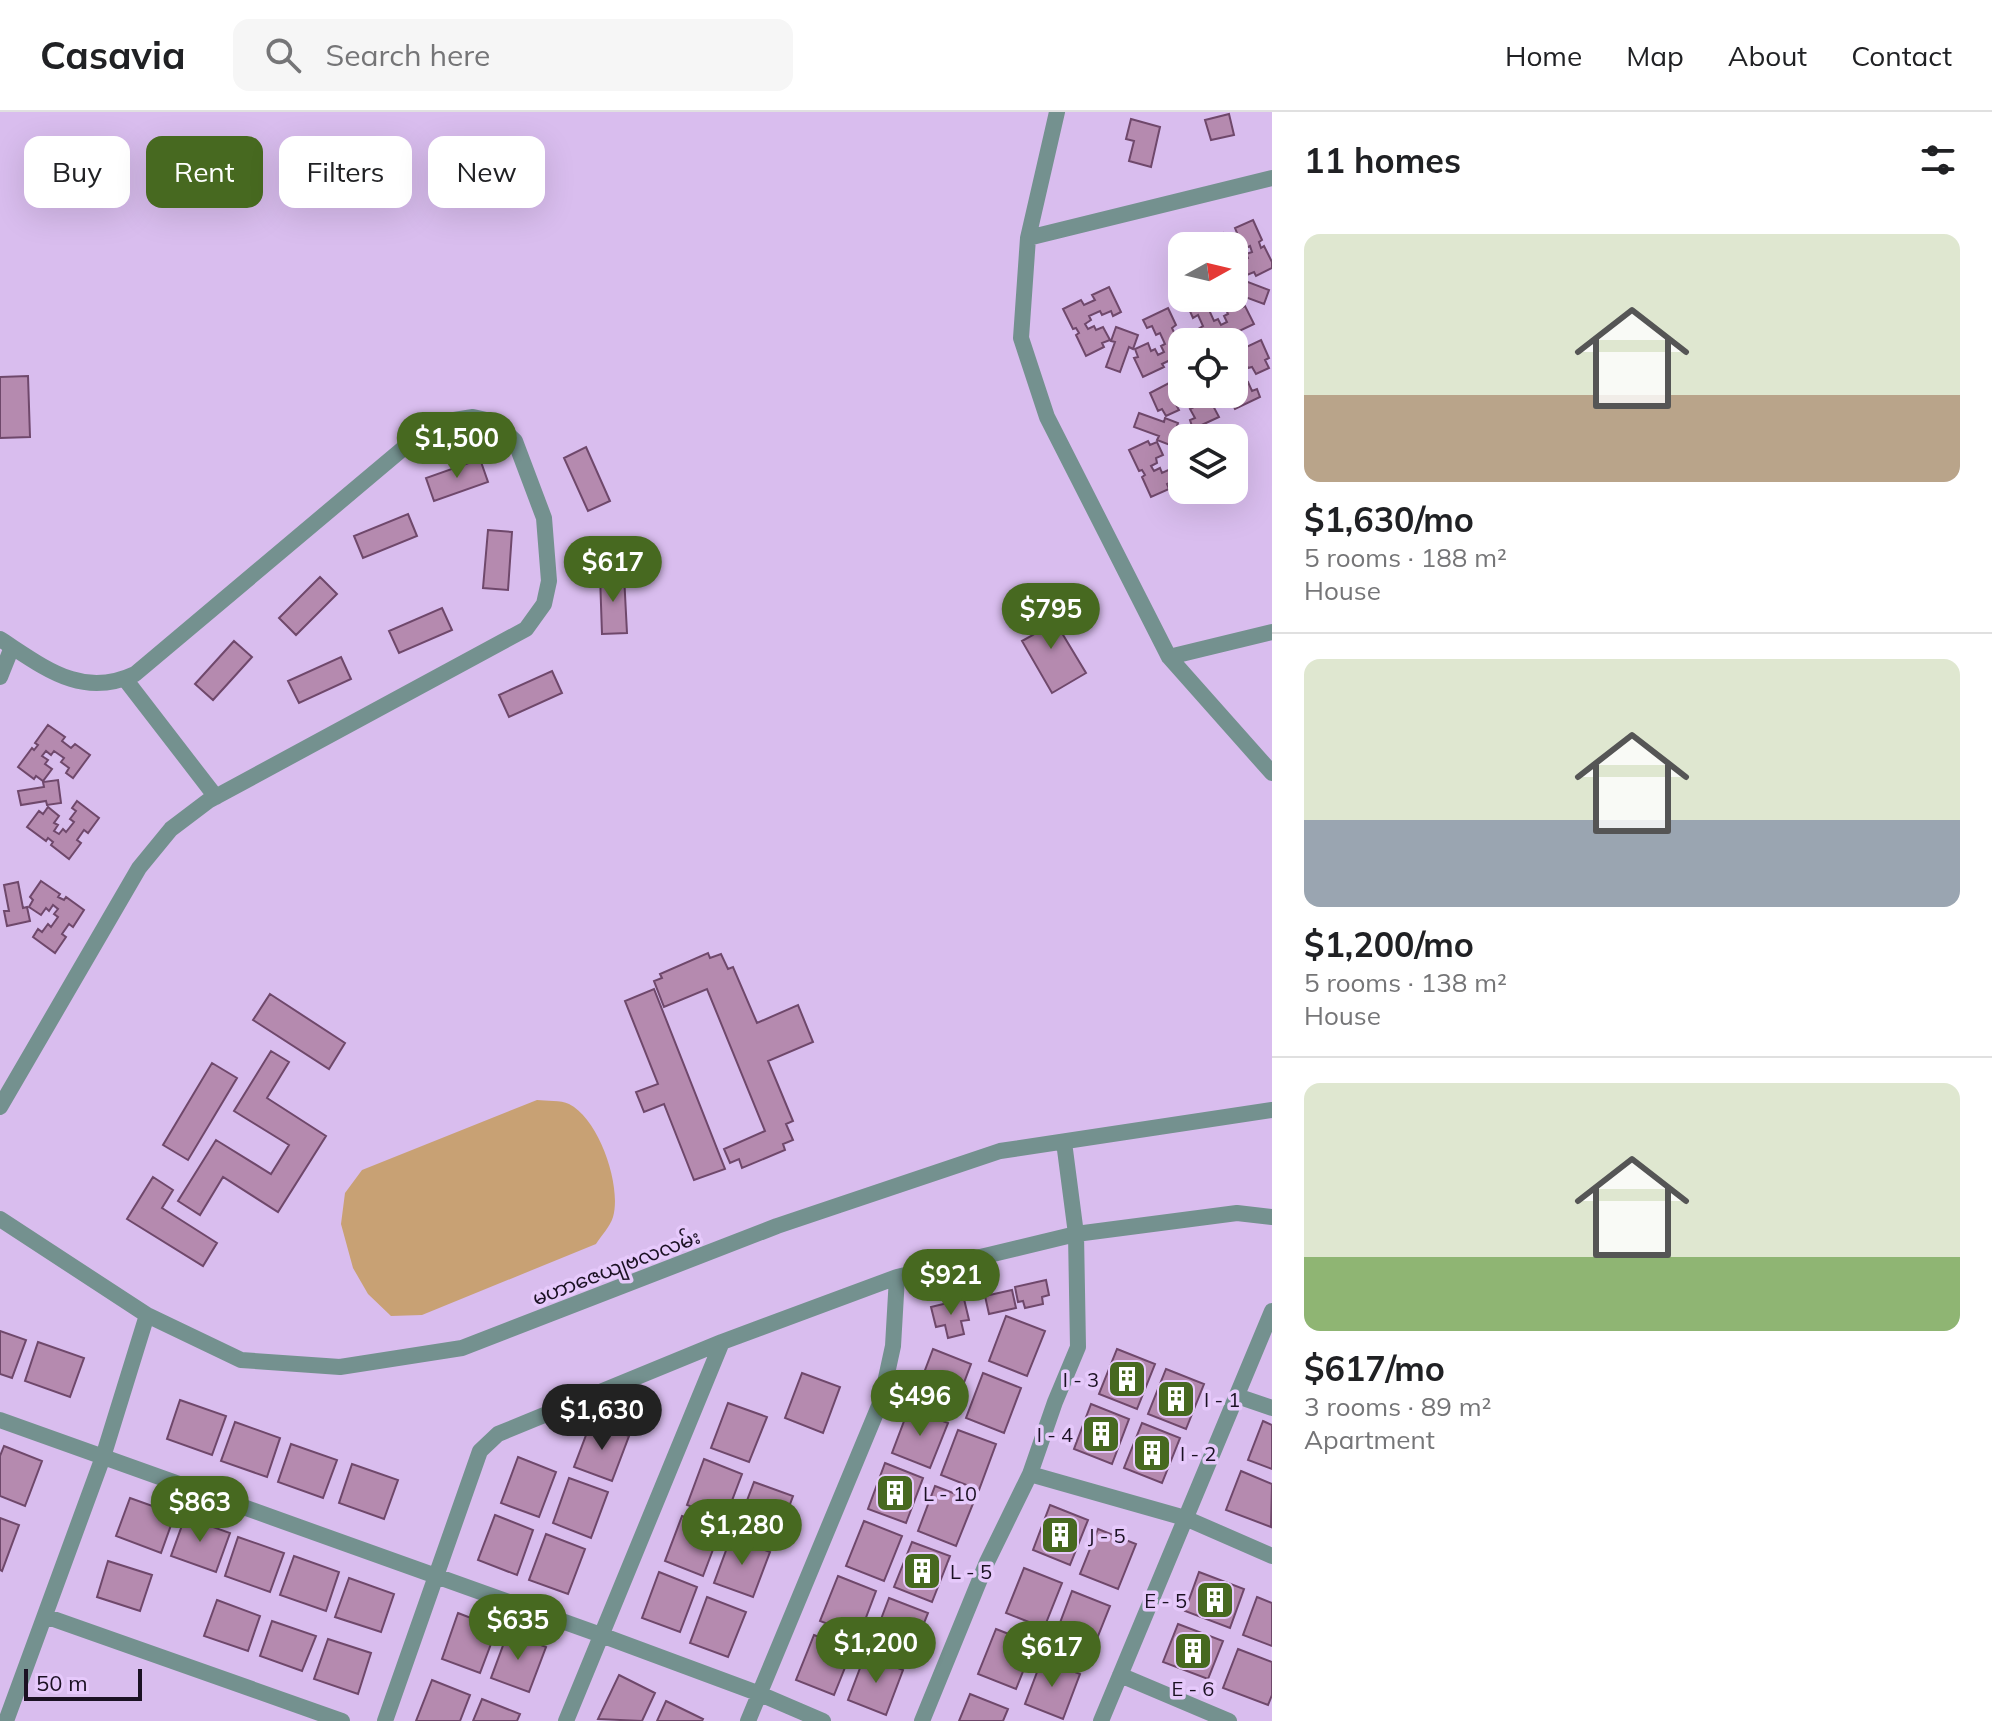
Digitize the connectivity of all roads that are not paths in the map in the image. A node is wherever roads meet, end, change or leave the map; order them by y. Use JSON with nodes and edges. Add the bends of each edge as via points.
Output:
{"nodes":[{"id":1,"x":1057,"y":112,"type":"edge"},
{"id":2,"x":1272,"y":178,"type":"edge"},
{"id":3,"x":1028,"y":238,"type":"junction"},
{"id":4,"x":1272,"y":632,"type":"edge"},
{"id":5,"x":6,"y":643,"type":"edge"},
{"id":6,"x":1169,"y":657,"type":"junction"},
{"id":7,"x":0,"y":677,"type":"edge"},
{"id":8,"x":125,"y":679,"type":"junction"},
{"id":9,"x":1272,"y":773,"type":"edge"},
{"id":10,"x":216,"y":797,"type":"junction"},
{"id":11,"x":0,"y":1107,"type":"edge"},
{"id":12,"x":1272,"y":1110,"type":"edge"},
{"id":13,"x":1064,"y":1142,"type":"junction"},
{"id":14,"x":1272,"y":1217,"type":"edge"},
{"id":15,"x":0,"y":1219,"type":"edge"},
{"id":16,"x":1076,"y":1234,"type":"junction"},
{"id":17,"x":897,"y":1277,"type":"junction"},
{"id":18,"x":1272,"y":1311,"type":"edge"},
{"id":19,"x":147,"y":1315,"type":"junction"},
{"id":20,"x":722,"y":1342,"type":"junction"},
{"id":21,"x":1237,"y":1396,"type":"junction"},
{"id":22,"x":1272,"y":1408,"type":"edge"},
{"id":23,"x":0,"y":1420,"type":"edge"},
{"id":24,"x":103,"y":1457,"type":"junction"},
{"id":25,"x":1030,"y":1474,"type":"junction"},
{"id":26,"x":1185,"y":1518,"type":"junction"},
{"id":27,"x":1272,"y":1556,"type":"edge"},
{"id":28,"x":437,"y":1576,"type":"junction"},
{"id":29,"x":45,"y":1616,"type":"junction"},
{"id":30,"x":601,"y":1635,"type":"junction"},
{"id":31,"x":1120,"y":1675,"type":"junction"},
{"id":32,"x":760,"y":1694,"type":"junction"},
{"id":33,"x":6,"y":1721,"type":"edge"},
{"id":34,"x":342,"y":1721,"type":"edge"},
{"id":35,"x":385,"y":1721,"type":"edge"},
{"id":36,"x":566,"y":1721,"type":"edge"},
{"id":37,"x":748,"y":1721,"type":"edge"},
{"id":38,"x":823,"y":1721,"type":"edge"},
{"id":39,"x":922,"y":1721,"type":"edge"},
{"id":40,"x":1101,"y":1721,"type":"edge"},
{"id":41,"x":1229,"y":1721,"type":"edge"}],
"edges":[{"from":1,"to":3,"type":"street"},
{"from":2,"to":3,"type":"street"},
{"from":3,"to":6,"type":"street","via":[[1021,338],[1047,417]]},
{"from":4,"to":6,"type":"street"},
{"from":5,"to":7,"type":"street"},
{"from":5,"to":8,"type":"street","via":[[46,668],[88,685]]},
{"from":6,"to":9,"type":"street"},
{"from":8,"to":10,"type":"street"},
{"from":8,"to":10,"type":"street","via":[[412,441],[448,421],[473,417],[495,422],[515,441],[544,518],[549,581],[544,604],[526,629]]},
{"from":10,"to":11,"type":"street","via":[[171,829],[139,868]]},
{"from":12,"to":13,"type":"street","name":"မဟာဇေယျဗလလမ်း"},
{"from":13,"to":16,"type":"street"},
{"from":13,"to":19,"type":"street","name":"မဟာဇေယျဗလလမ်း","via":[[1000,1151],[777,1226],[462,1348],[340,1367],[241,1360]]},
{"from":14,"to":16,"type":"street","via":[[1237,1213]]},
{"from":15,"to":19,"type":"street","name":"မဟာဇေယျဗလလမ်း"},
{"from":16,"to":17,"type":"street"},
{"from":16,"to":25,"type":"street","via":[[1078,1347]]},
{"from":17,"to":20,"type":"street"},
{"from":17,"to":32,"type":"street","via":[[893,1346],[881,1401]]},
{"from":18,"to":21,"type":"street"},
{"from":19,"to":24,"type":"street"},
{"from":20,"to":28,"type":"street","via":[[493,1438],[480,1451]]},
{"from":20,"to":30,"type":"street"},
{"from":21,"to":22,"type":"street"},
{"from":21,"to":26,"type":"street"},
{"from":23,"to":24,"type":"street"},
{"from":24,"to":28,"type":"street"},
{"from":24,"to":29,"type":"street"},
{"from":25,"to":26,"type":"street"},
{"from":25,"to":39,"type":"street","via":[[987,1562]]},
{"from":26,"to":27,"type":"street"},
{"from":26,"to":31,"type":"street"},
{"from":28,"to":30,"type":"street"},
{"from":28,"to":35,"type":"street"},
{"from":29,"to":33,"type":"street"},
{"from":29,"to":34,"type":"street"},
{"from":30,"to":32,"type":"street"},
{"from":30,"to":36,"type":"street"},
{"from":31,"to":40,"type":"street"},
{"from":31,"to":41,"type":"street"},
{"from":32,"to":37,"type":"street"},
{"from":32,"to":38,"type":"street"}]}
